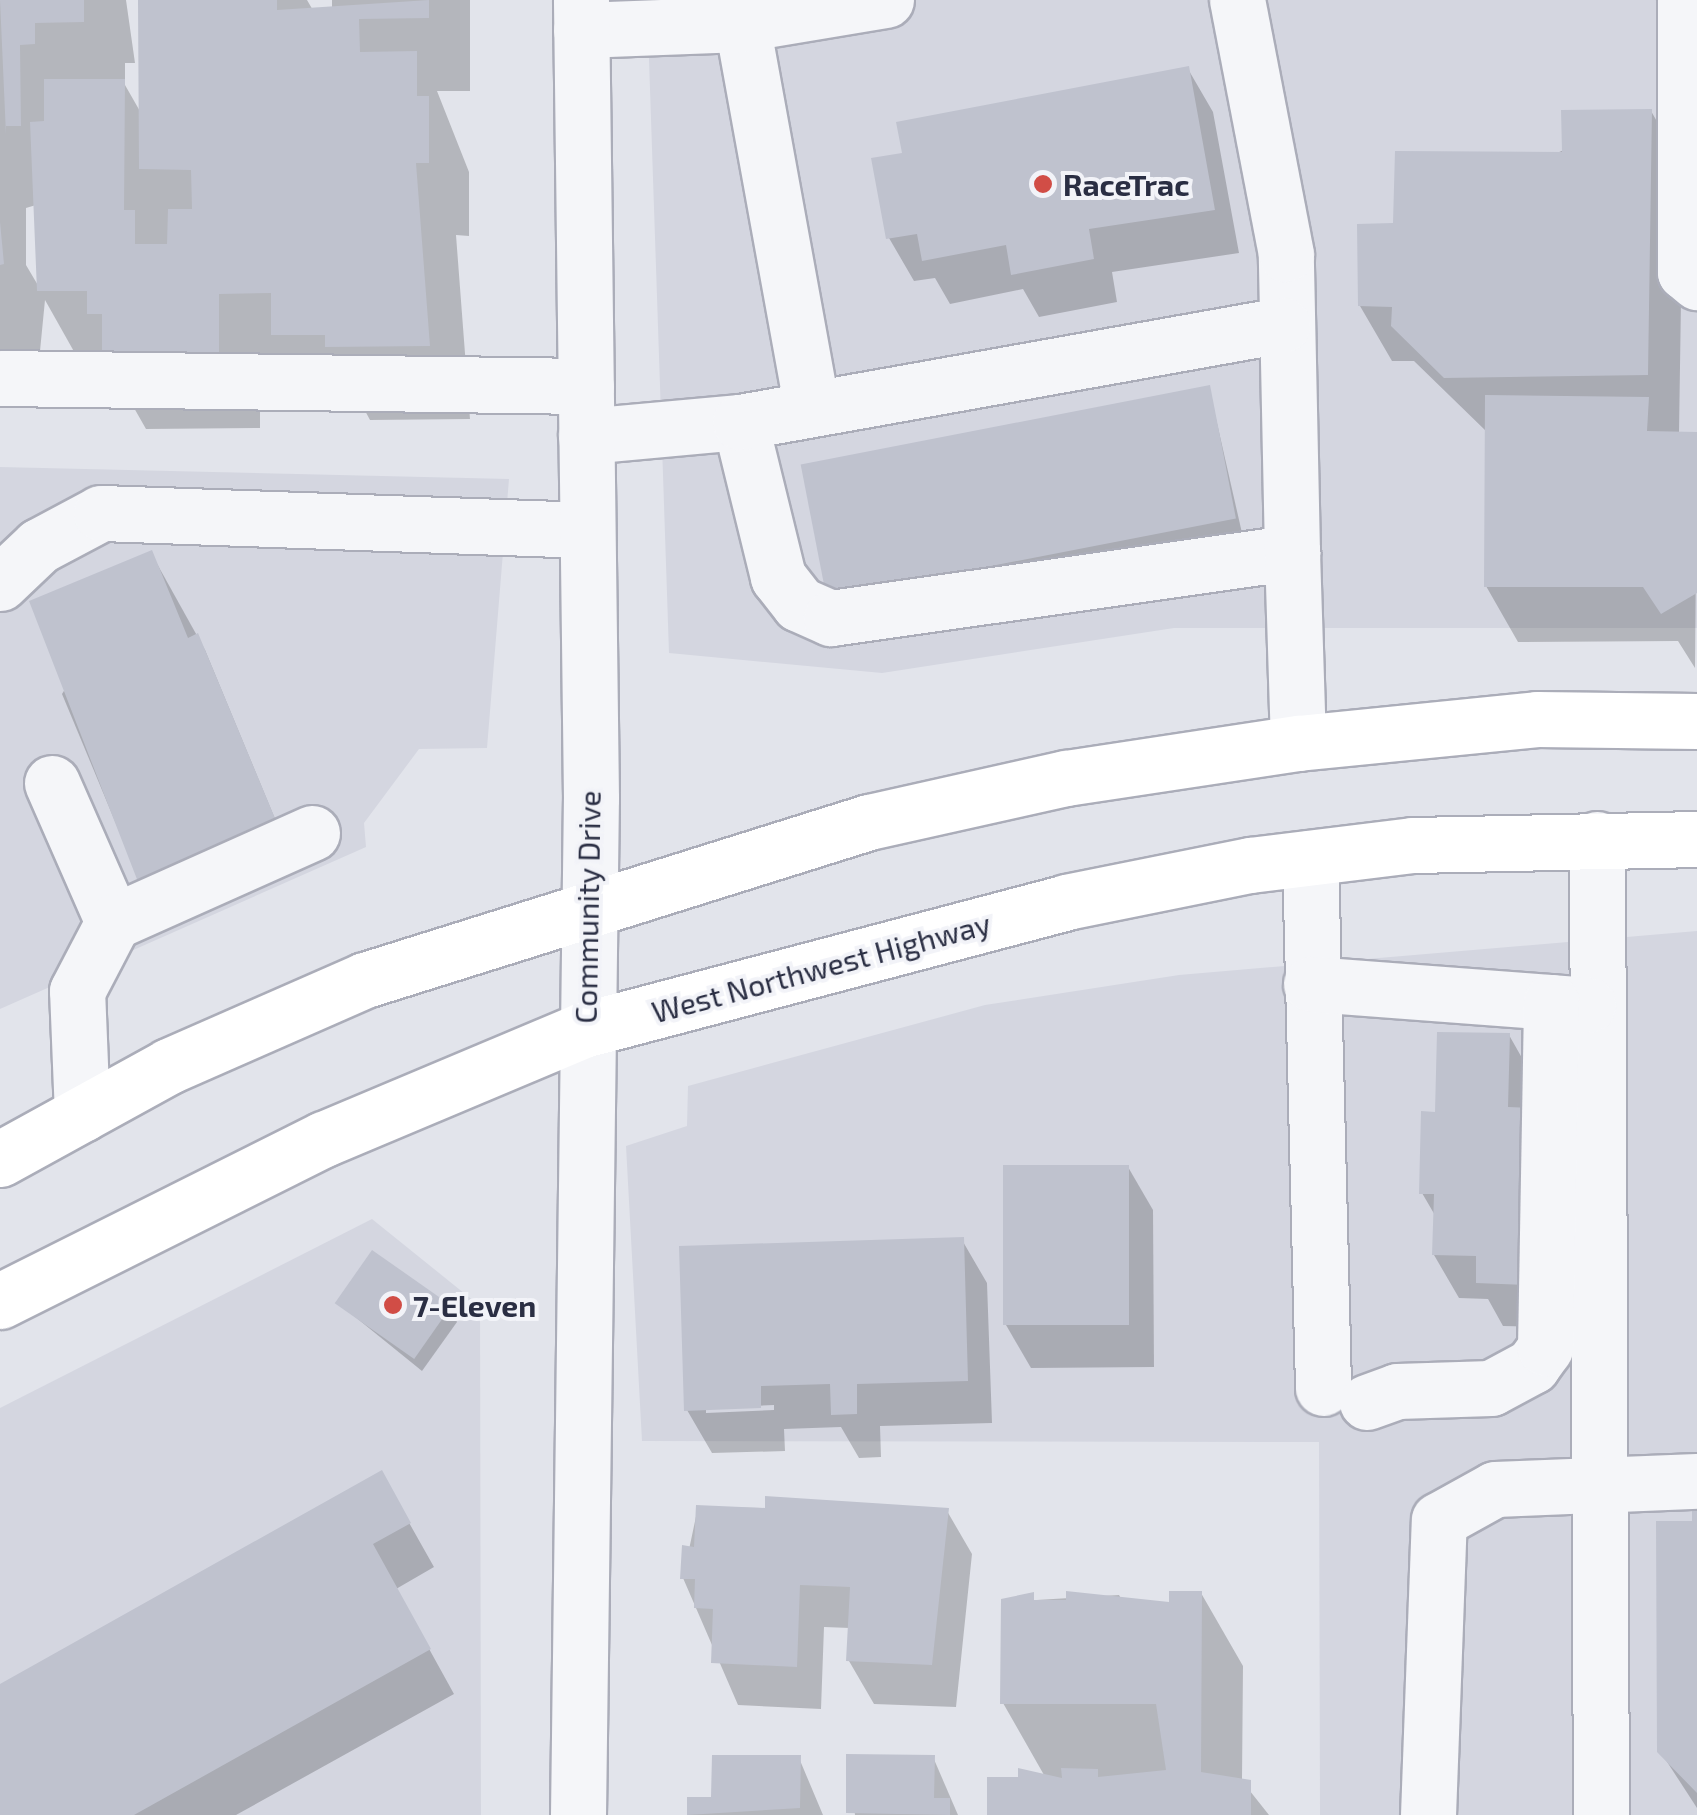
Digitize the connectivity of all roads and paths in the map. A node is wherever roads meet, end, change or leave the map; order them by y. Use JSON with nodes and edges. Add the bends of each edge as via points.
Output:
{"nodes":[{"id":1,"x":886,"y":0,"type":"edge"},
{"id":2,"x":1237,"y":0,"type":"edge"},
{"id":3,"x":1685,"y":0,"type":"edge"},
{"id":4,"x":744,"y":12,"type":"edge"},
{"id":5,"x":581,"y":15,"type":"edge"},
{"id":6,"x":1697,"y":282,"type":"edge"},
{"id":7,"x":1282,"y":325,"type":"junction"},
{"id":8,"x":0,"y":378,"type":"edge"},
{"id":9,"x":812,"y":408,"type":"junction"},
{"id":10,"x":586,"y":411,"type":"junction"},
{"id":11,"x":740,"y":422,"type":"junction"},
{"id":12,"x":588,"y":530,"type":"junction"},
{"id":13,"x":1292,"y":552,"type":"junction"},
{"id":14,"x":0,"y":583,"type":"edge"},
{"id":15,"x":1697,"y":721,"type":"edge"},
{"id":16,"x":1298,"y":742,"type":"junction"},
{"id":17,"x":52,"y":783,"type":"dead end"},
{"id":18,"x":312,"y":833,"type":"dead end"},
{"id":19,"x":1598,"y":839,"type":"junction"},
{"id":20,"x":1697,"y":840,"type":"edge"},
{"id":21,"x":1310,"y":858,"type":"junction"},
{"id":22,"x":587,"y":909,"type":"junction"},
{"id":23,"x":113,"y":922,"type":"junction"},
{"id":24,"x":1311,"y":984,"type":"junction"},
{"id":25,"x":1573,"y":1003,"type":"junction"},
{"id":26,"x":584,"y":1030,"type":"junction"},
{"id":27,"x":82,"y":1114,"type":"junction"},
{"id":28,"x":0,"y":1159,"type":"edge"},
{"id":29,"x":0,"y":1301,"type":"edge"},
{"id":30,"x":1604,"y":1481,"type":"junction"},
{"id":31,"x":1697,"y":1482,"type":"edge"},
{"id":32,"x":578,"y":1815,"type":"edge"},
{"id":33,"x":1428,"y":1815,"type":"edge"},
{"id":34,"x":1601,"y":1815,"type":"edge"}],
"edges":[{"from":1,"to":4,"type":"street"},
{"from":2,"to":7,"type":"street","via":[[1286,254]]},
{"from":3,"to":6,"type":"street","via":[[1685,272]]},
{"from":4,"to":5,"type":"street"},
{"from":4,"to":9,"type":"street"},
{"from":5,"to":10,"type":"street","name":"Community Drive"},
{"from":7,"to":9,"type":"street"},
{"from":7,"to":13,"type":"street"},
{"from":8,"to":10,"type":"street"},
{"from":9,"to":11,"type":"street"},
{"from":10,"to":11,"type":"street"},
{"from":10,"to":12,"type":"street","name":"Community Drive"},
{"from":11,"to":13,"type":"street","via":[[778,577],[799,604],[831,618]]},
{"from":12,"to":14,"type":"street","via":[[102,513],[39,546]]},
{"from":12,"to":22,"type":"street","name":"Community Drive"},
{"from":13,"to":16,"type":"street"},
{"from":15,"to":16,"type":"main road","via":[[1538,718]]},
{"from":16,"to":22,"type":"main road","via":[[1066,778],[869,822]]},
{"from":17,"to":23,"type":"street"},
{"from":18,"to":23,"type":"street"},
{"from":19,"to":20,"type":"main road","name":"West Northwest Highway"},
{"from":19,"to":21,"type":"main road","name":"West Northwest Highway"},
{"from":19,"to":25,"type":"street"},
{"from":21,"to":24,"type":"street"},
{"from":21,"to":26,"type":"main road","name":"West Northwest Highway","via":[[1066,902]]},
{"from":22,"to":26,"type":"street","name":"Community Drive"},
{"from":22,"to":27,"type":"main road","via":[[365,980]]},
{"from":23,"to":27,"type":"street","via":[[77,991]]},
{"from":24,"to":25,"type":"street"},
{"from":24,"to":25,"type":"street","via":[[1345,1395],[1491,1388],[1532,1366],[1545,1348]]},
{"from":25,"to":30,"type":"street"},
{"from":26,"to":29,"type":"main road","name":"West Northwest Highway","via":[[324,1139]]},
{"from":26,"to":32,"type":"street","name":"Community Drive"},
{"from":27,"to":28,"type":"main road"},
{"from":30,"to":31,"type":"street"},
{"from":30,"to":33,"type":"street","via":[[1495,1489],[1439,1520]]},
{"from":30,"to":34,"type":"street"}]}
